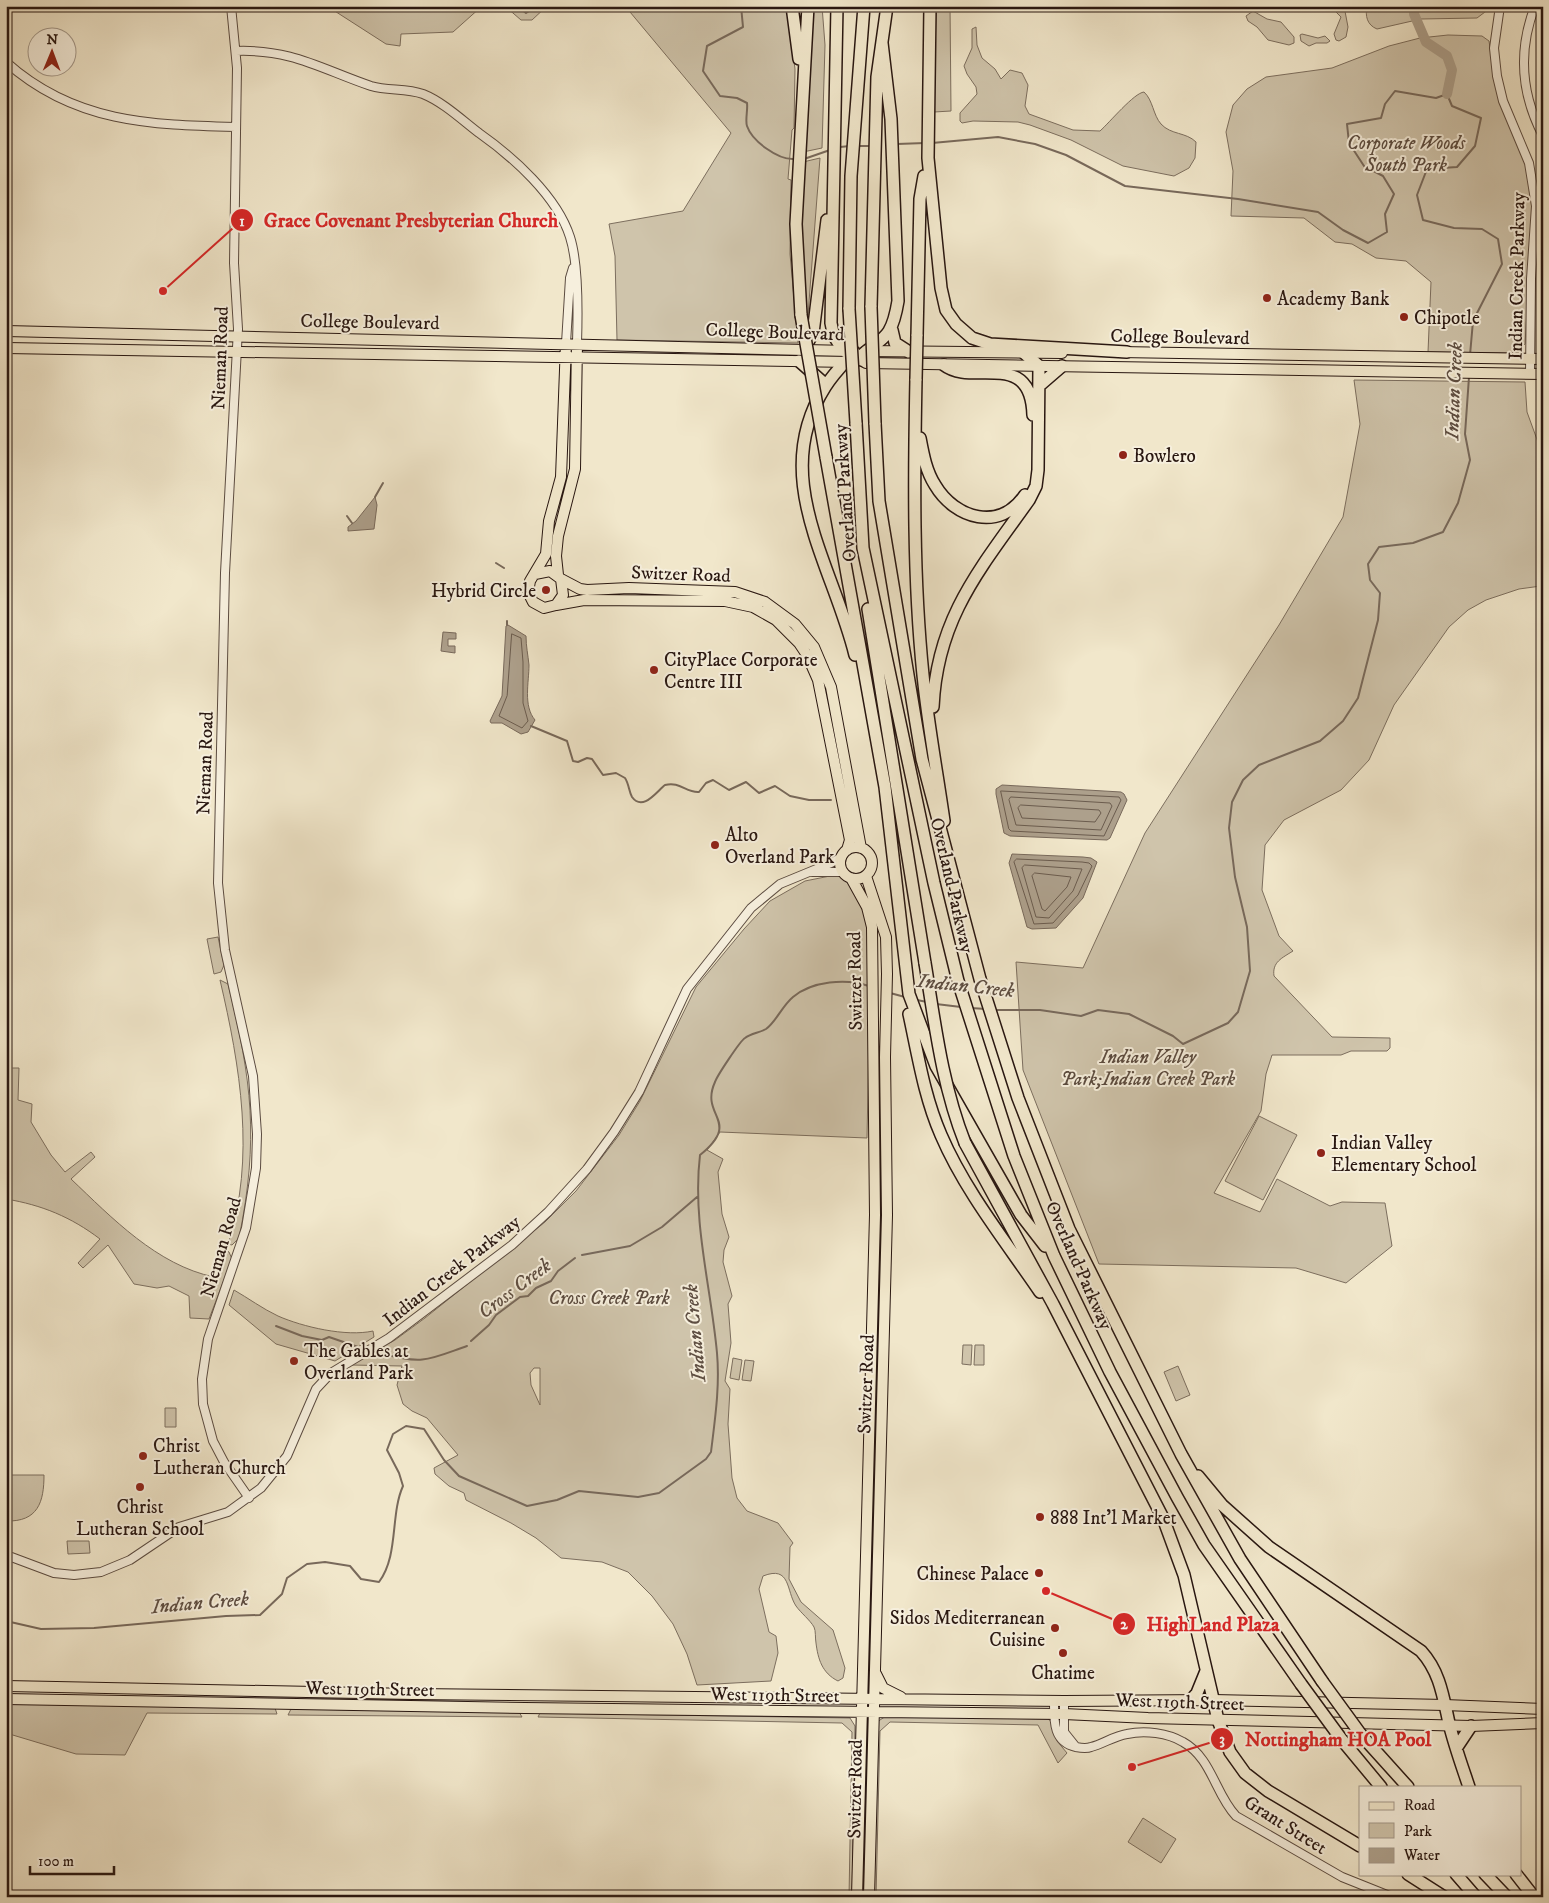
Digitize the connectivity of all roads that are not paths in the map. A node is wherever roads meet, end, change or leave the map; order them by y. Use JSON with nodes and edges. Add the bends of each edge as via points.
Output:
{"nodes":[{"id":1,"x":231,"y":6,"type":"edge"},
{"id":2,"x":792,"y":6,"type":"edge"},
{"id":3,"x":808,"y":6,"type":"edge"},
{"id":4,"x":830,"y":6,"type":"edge"},
{"id":5,"x":837,"y":6,"type":"edge"},
{"id":6,"x":864,"y":6,"type":"edge"},
{"id":7,"x":887,"y":6,"type":"edge"},
{"id":8,"x":930,"y":6,"type":"edge"},
{"id":9,"x":1500,"y":6,"type":"edge"},
{"id":10,"x":1535,"y":6,"type":"edge"},
{"id":11,"x":837,"y":34,"type":"junction"},
{"id":12,"x":882,"y":43,"type":"junction"},
{"id":13,"x":236,"y":50,"type":"junction"},
{"id":14,"x":6,"y":62,"type":"edge"},
{"id":15,"x":802,"y":86,"type":"junction"},
{"id":16,"x":236,"y":127,"type":"junction"},
{"id":17,"x":1543,"y":136,"type":"edge"},
{"id":18,"x":928,"y":158,"type":"junction"},
{"id":19,"x":833,"y":182,"type":"junction"},
{"id":20,"x":574,"y":266,"type":"junction"},
{"id":21,"x":568,"y":307,"type":"junction"},
{"id":22,"x":577,"y":307,"type":"junction"},
{"id":23,"x":892,"y":330,"type":"junction"},
{"id":24,"x":6,"y":331,"type":"edge"},
{"id":25,"x":238,"y":336,"type":"junction"},
{"id":26,"x":566,"y":343,"type":"junction"},
{"id":27,"x":577,"y":343,"type":"junction"},
{"id":28,"x":6,"y":348,"type":"edge"},
{"id":29,"x":804,"y":349,"type":"junction"},
{"id":30,"x":867,"y":351,"type":"junction"},
{"id":31,"x":237,"y":352,"type":"junction"},
{"id":32,"x":909,"y":352,"type":"junction"},
{"id":33,"x":1127,"y":352,"type":"junction"},
{"id":34,"x":1024,"y":353,"type":"junction"},
{"id":35,"x":851,"y":357,"type":"junction"},
{"id":36,"x":565,"y":358,"type":"junction"},
{"id":37,"x":577,"y":358,"type":"junction"},
{"id":38,"x":1531,"y":359,"type":"junction"},
{"id":39,"x":1543,"y":359,"type":"edge"},
{"id":40,"x":799,"y":361,"type":"junction"},
{"id":41,"x":873,"y":363,"type":"joint"},
{"id":42,"x":944,"y":364,"type":"junction"},
{"id":43,"x":1039,"y":366,"type":"junction"},
{"id":44,"x":1062,"y":366,"type":"junction"},
{"id":45,"x":1530,"y":374,"type":"junction"},
{"id":46,"x":1543,"y":374,"type":"edge"},
{"id":47,"x":826,"y":385,"type":"junction"},
{"id":48,"x":1040,"y":385,"type":"junction"},
{"id":49,"x":916,"y":399,"type":"junction"},
{"id":50,"x":561,"y":472,"type":"junction"},
{"id":51,"x":574,"y":474,"type":"junction"},
{"id":52,"x":863,"y":548,"type":"junction"},
{"id":53,"x":535,"y":574,"type":"junction"},
{"id":54,"x":560,"y":577,"type":"junction"},
{"id":55,"x":629,"y":588,"type":"junction"},
{"id":56,"x":629,"y":601,"type":"junction"},
{"id":57,"x":556,"y":605,"type":"junction"},
{"id":58,"x":778,"y":616,"type":"junction"},
{"id":59,"x":868,"y":689,"type":"junction"},
{"id":60,"x":835,"y":733,"type":"junction"},
{"id":61,"x":932,"y":734,"type":"junction"},
{"id":62,"x":861,"y":848,"type":"junction"},
{"id":63,"x":844,"y":853,"type":"junction"},
{"id":64,"x":805,"y":872,"type":"junction"},
{"id":65,"x":847,"y":875,"type":"junction"},
{"id":66,"x":952,"y":875,"type":"junction"},
{"id":67,"x":866,"y":876,"type":"junction"},
{"id":68,"x":912,"y":1013,"type":"junction"},
{"id":69,"x":1054,"y":1256,"type":"junction"},
{"id":70,"x":1071,"y":1340,"type":"junction"},
{"id":71,"x":1181,"y":1454,"type":"junction"},
{"id":72,"x":249,"y":1498,"type":"junction"},
{"id":73,"x":6,"y":1556,"type":"edge"},
{"id":74,"x":875,"y":1668,"type":"junction"},
{"id":75,"x":1206,"y":1671,"type":"junction"},
{"id":76,"x":6,"y":1686,"type":"edge"},
{"id":77,"x":861,"y":1698,"type":"junction"},
{"id":78,"x":874,"y":1698,"type":"junction"},
{"id":79,"x":6,"y":1699,"type":"edge"},
{"id":80,"x":908,"y":1699,"type":"junction"},
{"id":81,"x":1213,"y":1700,"type":"junction"},
{"id":82,"x":1059,"y":1701,"type":"junction"},
{"id":83,"x":1190,"y":1701,"type":"junction"},
{"id":84,"x":1446,"y":1705,"type":"junction"},
{"id":85,"x":1543,"y":1709,"type":"edge"},
{"id":86,"x":861,"y":1713,"type":"junction"},
{"id":87,"x":873,"y":1713,"type":"junction"},
{"id":88,"x":1059,"y":1714,"type":"junction"},
{"id":89,"x":1218,"y":1720,"type":"junction"},
{"id":90,"x":1543,"y":1723,"type":"edge"},
{"id":91,"x":1450,"y":1725,"type":"junction"},
{"id":92,"x":1471,"y":1726,"type":"junction"},
{"id":93,"x":1457,"y":1747,"type":"junction"},
{"id":94,"x":1380,"y":1786,"type":"edge"},
{"id":95,"x":1407,"y":1786,"type":"edge"},
{"id":96,"x":1469,"y":1786,"type":"edge"},
{"id":97,"x":1359,"y":1845,"type":"edge"},
{"id":98,"x":1411,"y":1876,"type":"edge"},
{"id":99,"x":1458,"y":1876,"type":"edge"},
{"id":100,"x":1487,"y":1876,"type":"edge"},
{"id":101,"x":1518,"y":1876,"type":"edge"},
{"id":102,"x":856,"y":1897,"type":"edge"},
{"id":103,"x":869,"y":1897,"type":"edge"},
{"id":104,"x":1392,"y":1897,"type":"edge"},
{"id":105,"x":1444,"y":1897,"type":"edge"},
{"id":106,"x":1476,"y":1897,"type":"edge"},
{"id":107,"x":1506,"y":1897,"type":"edge"},
{"id":108,"x":1534,"y":1897,"type":"edge"}],
"edges":[{"from":1,"to":13,"type":"street","name":"Nieman Road"},
{"from":2,"to":15,"type":"highway"},
{"from":3,"to":15,"type":"highway"},
{"from":4,"to":11,"type":"highway"},
{"from":5,"to":11,"type":"highway"},
{"from":6,"to":52,"type":"highway","name":"Overland Parkway","bridge":true,"via":[[854,106],[850,309]]},
{"from":7,"to":12,"type":"highway","name":"Overland Parkway"},
{"from":8,"to":18,"type":"highway"},
{"from":9,"to":38,"type":"street","name":"Indian Creek Parkway","via":[[1494,48],[1497,76],[1503,101],[1527,156],[1535,192]]},
{"from":10,"to":17,"type":"street","via":[[1526,36],[1524,73],[1528,102]]},
{"from":11,"to":19,"type":"highway"},
{"from":12,"to":23,"type":"highway","via":[[891,119],[899,284]]},
{"from":12,"to":66,"type":"highway","name":"Overland Parkway","bridge":true,"via":[[877,77],[871,307],[879,501],[922,759]]},
{"from":13,"to":16,"type":"street","name":"Nieman Road"},
{"from":13,"to":20,"type":"street","via":[[296,56],[370,86],[416,92],[434,100],[513,158],[533,178],[565,224],[572,244]]},
{"from":14,"to":16,"type":"street","via":[[47,91],[106,116],[162,125]]},
{"from":15,"to":59,"type":"highway","bridge":true,"via":[[796,189],[801,315]]},
{"from":16,"to":25,"type":"street","name":"Nieman Road","via":[[234,262]]},
{"from":18,"to":33,"type":"highway","via":[[933,226],[944,301],[951,318],[963,332],[990,344]]},
{"from":18,"to":49,"type":"highway","bridge":true,"via":[[920,199]]},
{"from":19,"to":29,"type":"highway","via":[[813,333]]},
{"from":19,"to":35,"type":"highway","via":[[831,323],[834,336]]},
{"from":20,"to":21,"type":"street"},
{"from":20,"to":22,"type":"street"},
{"from":21,"to":22,"type":"street"},
{"from":21,"to":26,"type":"street"},
{"from":22,"to":27,"type":"street"},
{"from":23,"to":30,"type":"highway"},
{"from":23,"to":32,"type":"highway","via":[[895,343]]},
{"from":24,"to":25,"type":"main road","name":"College Boulevard"},
{"from":25,"to":26,"type":"main road","name":"College Boulevard"},
{"from":25,"to":31,"type":"street","name":"Nieman Road"},
{"from":26,"to":27,"type":"main road","name":"College Boulevard"},
{"from":26,"to":36,"type":"main road"},
{"from":27,"to":29,"type":"main road","name":"College Boulevard"},
{"from":27,"to":37,"type":"main road"},
{"from":28,"to":31,"type":"main road","name":"College Boulevard"},
{"from":29,"to":35,"type":"main road","name":"College Boulevard"},
{"from":30,"to":32,"type":"main road","name":"College Boulevard"},
{"from":30,"to":35,"type":"highway"},
{"from":31,"to":36,"type":"main road","name":"College Boulevard"},
{"from":31,"to":72,"type":"street","name":"Nieman Road","via":[[225,582],[218,883],[225,950],[253,1076],[256,1153],[246,1228],[208,1339],[202,1379],[203,1404],[213,1441]]},
{"from":32,"to":34,"type":"main road","name":"College Boulevard"},
{"from":33,"to":34,"type":"main road","name":"College Boulevard"},
{"from":33,"to":38,"type":"main road","name":"College Boulevard"},
{"from":34,"to":43,"type":"highway"},
{"from":35,"to":40,"type":"main road","name":"College Boulevard"},
{"from":35,"to":41,"type":"highway"},
{"from":35,"to":47,"type":"highway"},
{"from":36,"to":37,"type":"main road","name":"College Boulevard"},
{"from":36,"to":50,"type":"main road"},
{"from":37,"to":40,"type":"main road","name":"College Boulevard"},
{"from":37,"to":51,"type":"main road"},
{"from":38,"to":39,"type":"main road","name":"College Boulevard"},
{"from":38,"to":45,"type":"street","name":"Indian Creek Parkway"},
{"from":40,"to":47,"type":"highway"},
{"from":41,"to":42,"type":"main road","name":"College Boulevard"},
{"from":42,"to":43,"type":"main road","name":"College Boulevard"},
{"from":42,"to":49,"type":"highway","via":[[951,370],[1006,373],[1019,380],[1028,391],[1033,406],[1032,470],[1026,493],[1017,505],[1005,513],[985,518],[966,514],[949,504],[934,485],[925,462]]},
{"from":43,"to":44,"type":"main road","name":"College Boulevard"},
{"from":43,"to":48,"type":"highway"},
{"from":44,"to":45,"type":"main road","name":"College Boulevard"},
{"from":44,"to":48,"type":"highway"},
{"from":45,"to":46,"type":"main road","name":"College Boulevard"},
{"from":47,"to":59,"type":"highway","via":[[813,410],[803,442],[802,486],[860,677]]},
{"from":48,"to":61,"type":"highway","via":[[1036,486],[970,584],[949,624],[934,684]]},
{"from":49,"to":61,"type":"highway","via":[[916,570],[923,675]]},
{"from":50,"to":51,"type":"main road"},
{"from":50,"to":53,"type":"main road","via":[[549,521],[546,554]]},
{"from":51,"to":54,"type":"main road","via":[[558,536],[556,556]]},
{"from":52,"to":69,"type":"highway","name":"Overland Parkway","via":[[944,932],[1014,1156]]},
{"from":52,"to":70,"type":"highway","bridge":true,"via":[[866,596],[942,1070],[965,1143]]},
{"from":53,"to":54,"type":"main road","via":[[544,571]]},
{"from":53,"to":57,"type":"main road","via":[[528,586],[529,598],[544,608]]},
{"from":54,"to":55,"type":"main road","name":"Switzer Road","via":[[580,589]]},
{"from":54,"to":57,"type":"main road","via":[[564,595]]},
{"from":55,"to":56,"type":"main road"},
{"from":55,"to":58,"type":"main road","name":"Switzer Road","via":[[727,591],[757,598]]},
{"from":56,"to":57,"type":"main road","name":"Switzer Road","via":[[584,600]]},
{"from":56,"to":58,"type":"main road","name":"Switzer Road","via":[[735,602]]},
{"from":58,"to":60,"type":"main road","name":"Switzer Road","via":[[802,631],[818,655],[831,687]]},
{"from":59,"to":68,"type":"highway","via":[[890,822]]},
{"from":60,"to":62,"type":"main road","name":"Switzer Road"},
{"from":60,"to":63,"type":"main road","name":"Switzer Road","via":[[850,840]]},
{"from":61,"to":66,"type":"highway"},
{"from":62,"to":63,"type":"main road"},
{"from":62,"to":67,"type":"main road","name":"Switzer Road","via":[[871,858],[871,868]]},
{"from":63,"to":64,"type":"street","name":"Indian Creek Parkway","via":[[831,863]]},
{"from":63,"to":65,"type":"main road","name":"Switzer Road","via":[[840,867]]},
{"from":64,"to":65,"type":"street","name":"Indian Creek Parkway"},
{"from":64,"to":72,"type":"street","name":"Indian Creek Parkway","via":[[780,884],[758,901],[697,974],[683,995],[626,1113],[599,1154],[565,1195],[512,1245],[406,1326],[331,1373],[316,1389],[287,1456],[275,1473]]},
{"from":65,"to":67,"type":"main road"},
{"from":65,"to":77,"type":"main road","name":"Switzer Road","via":[[867,907],[872,927],[874,968],[875,1215]]},
{"from":66,"to":71,"type":"highway","name":"Overland Parkway","via":[[980,979],[1018,1098],[1070,1229]]},
{"from":67,"to":74,"type":"main road","name":"Switzer Road","via":[[886,937],[887,974],[887,1215]]},
{"from":68,"to":69,"type":"highway","via":[[936,1066],[1021,1215]]},
{"from":68,"to":70,"type":"highway","via":[[927,1094],[951,1155]]},
{"from":69,"to":94,"type":"highway","name":"Overland Parkway","bridge":true,"via":[[1110,1372],[1195,1529],[1301,1684]]},
{"from":70,"to":75,"type":"highway","via":[[1172,1540],[1187,1587]]},
{"from":71,"to":84,"type":"highway","via":[[1222,1505],[1269,1548],[1421,1651],[1432,1663]]},
{"from":71,"to":95,"type":"highway","name":"Overland Parkway","bridge":true,"via":[[1240,1559],[1322,1681],[1362,1736]]},
{"from":72,"to":73,"type":"street","name":"Indian Creek Parkway","via":[[219,1516],[179,1527],[130,1560],[101,1572],[64,1574]]},
{"from":74,"to":78,"type":"main road","name":"Switzer Road"},
{"from":74,"to":80,"type":"main road","via":[[883,1688]]},
{"from":75,"to":81,"type":"highway"},
{"from":75,"to":83,"type":"highway"},
{"from":76,"to":77,"type":"main road","name":"West 119th Street"},
{"from":77,"to":78,"type":"main road","name":"West 119th Street"},
{"from":77,"to":86,"type":"main road","name":"Switzer Road"},
{"from":78,"to":80,"type":"main road","name":"West 119th Street"},
{"from":78,"to":87,"type":"main road","name":"Switzer Road"},
{"from":79,"to":86,"type":"main road","name":"West 119th Street"},
{"from":80,"to":82,"type":"main road","name":"West 119th Street"},
{"from":81,"to":83,"type":"main road","name":"West 119th Street"},
{"from":81,"to":84,"type":"main road","name":"West 119th Street"},
{"from":81,"to":89,"type":"highway"},
{"from":82,"to":83,"type":"main road","name":"West 119th Street"},
{"from":82,"to":88,"type":"street"},
{"from":84,"to":85,"type":"main road","name":"West 119th Street"},
{"from":84,"to":91,"type":"highway"},
{"from":86,"to":87,"type":"main road","name":"West 119th Street"},
{"from":86,"to":102,"type":"main road","name":"Switzer Road"},
{"from":87,"to":88,"type":"main road","name":"West 119th Street"},
{"from":87,"to":103,"type":"main road","name":"Switzer Road"},
{"from":88,"to":89,"type":"main road","name":"West 119th Street"},
{"from":88,"to":104,"type":"street","name":"Grant Street","via":[[1058,1737],[1076,1747],[1088,1748],[1132,1733],[1162,1734],[1179,1740],[1205,1761],[1227,1804],[1242,1820],[1342,1877]]},
{"from":89,"to":91,"type":"main road","name":"West 119th Street"},
{"from":89,"to":97,"type":"highway","via":[[1230,1752],[1245,1773],[1279,1798]]},
{"from":90,"to":92,"type":"main road","name":"West 119th Street"},
{"from":91,"to":92,"type":"main road","name":"West 119th Street"},
{"from":91,"to":93,"type":"highway"},
{"from":92,"to":93,"type":"highway"},
{"from":93,"to":96,"type":"highway"},
{"from":98,"to":105,"type":"highway"},
{"from":99,"to":106,"type":"highway"},
{"from":100,"to":107,"type":"highway"},
{"from":101,"to":108,"type":"highway"}]}
